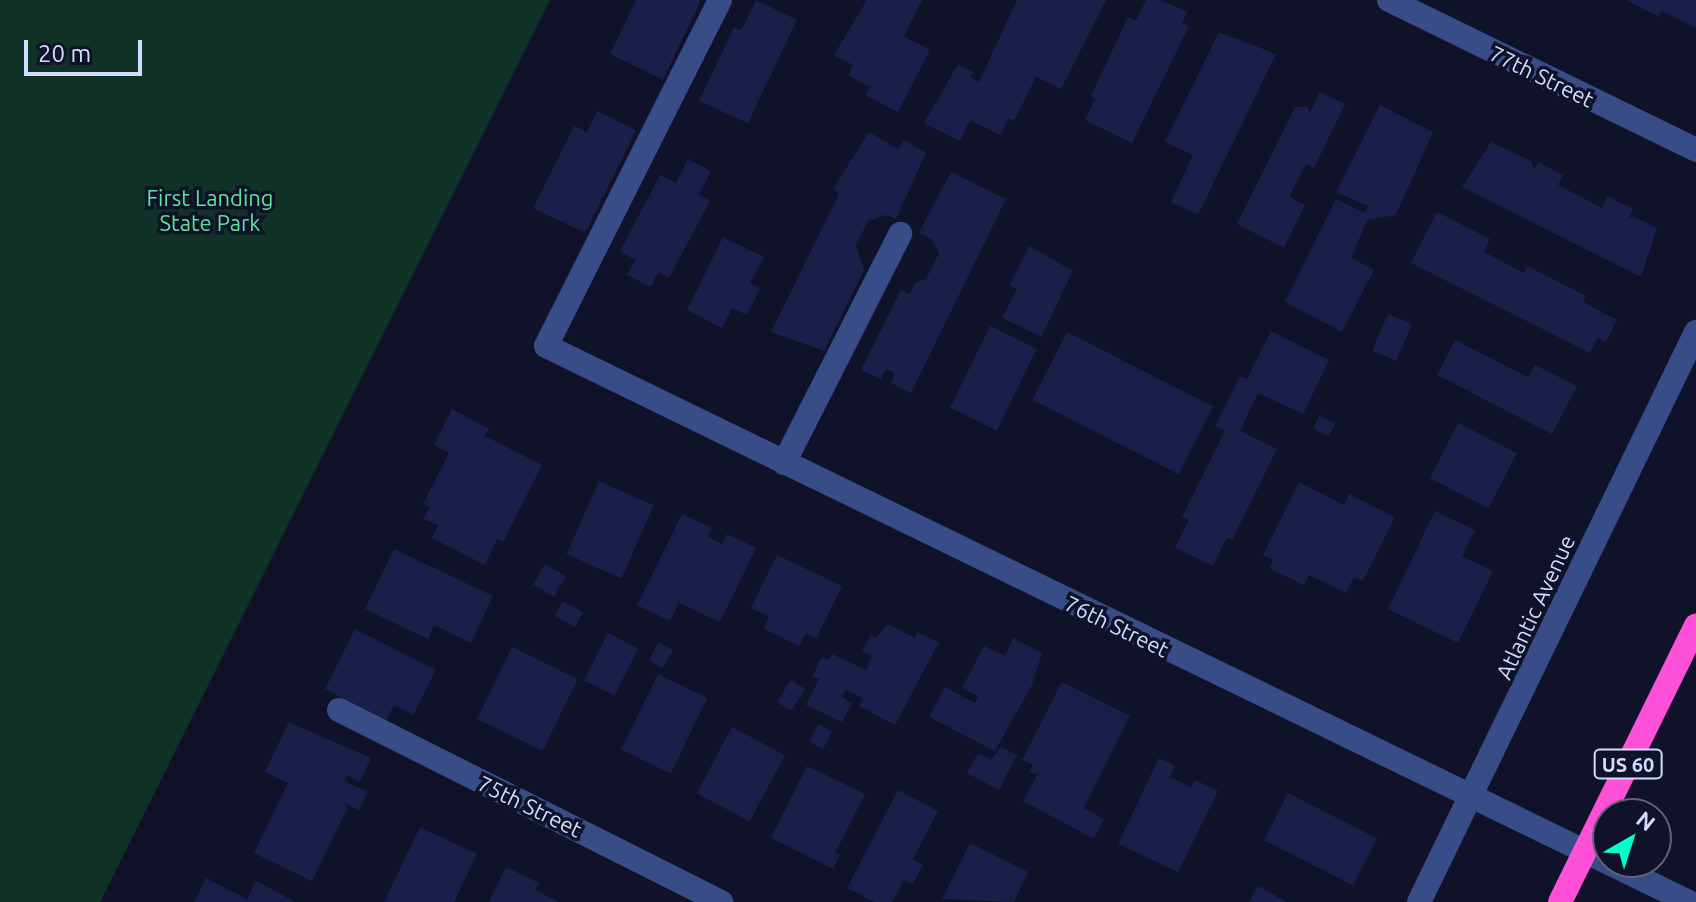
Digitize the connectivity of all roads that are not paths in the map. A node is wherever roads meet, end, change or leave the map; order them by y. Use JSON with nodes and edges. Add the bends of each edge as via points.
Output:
{"nodes":[{"id":1,"x":720,"y":0,"type":"edge"},
{"id":2,"x":1389,"y":0,"type":"edge"},
{"id":3,"x":1696,"y":150,"type":"edge"},
{"id":4,"x":900,"y":234,"type":"dead end"},
{"id":5,"x":1696,"y":332,"type":"edge"},
{"id":6,"x":784,"y":463,"type":"junction"},
{"id":7,"x":1696,"y":626,"type":"edge"},
{"id":8,"x":339,"y":710,"type":"dead end"},
{"id":9,"x":1472,"y":800,"type":"junction"},
{"id":10,"x":1584,"y":852,"type":"junction"},
{"id":11,"x":721,"y":902,"type":"edge"},
{"id":12,"x":1419,"y":902,"type":"edge"},
{"id":13,"x":1560,"y":902,"type":"edge"},
{"id":14,"x":1689,"y":902,"type":"edge"}],
"edges":[{"from":1,"to":6,"type":"street","name":"76th Street","via":[[546,346]]},
{"from":2,"to":3,"type":"street","name":"77th Street"},
{"from":4,"to":6,"type":"street"},
{"from":5,"to":9,"type":"street","name":"Atlantic Avenue"},
{"from":6,"to":9,"type":"street","name":"76th Street"},
{"from":7,"to":10,"type":"highway","number":"US 60"},
{"from":8,"to":11,"type":"street","name":"75th Street"},
{"from":9,"to":10,"type":"street","name":"76th Street"},
{"from":9,"to":12,"type":"street","name":"Atlantic Avenue"},
{"from":10,"to":13,"type":"highway","number":"US 60"},
{"from":10,"to":14,"type":"street","name":"76th Street"}]}
